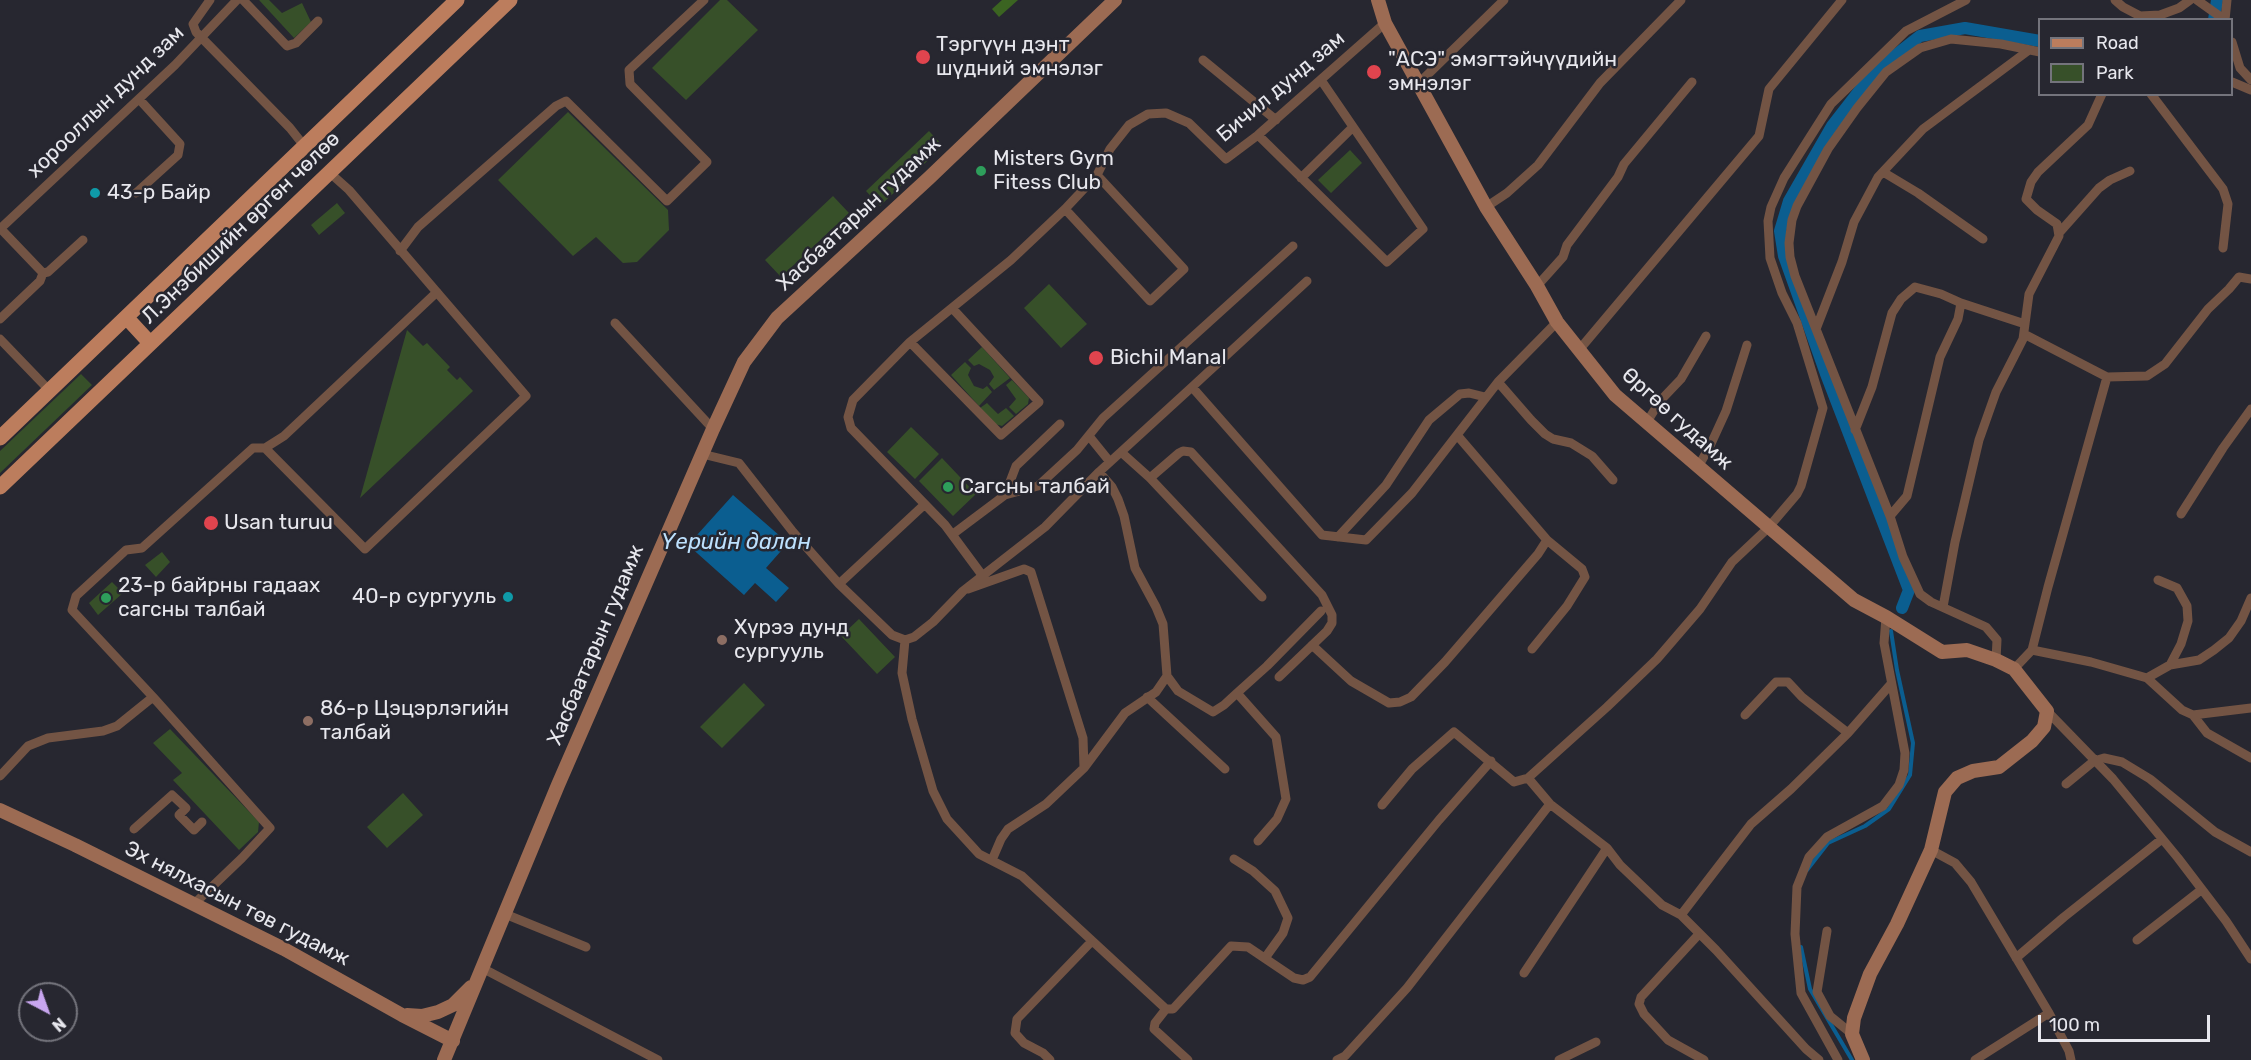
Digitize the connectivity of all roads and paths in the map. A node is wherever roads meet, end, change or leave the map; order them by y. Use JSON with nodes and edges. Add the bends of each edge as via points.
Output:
{"nodes":[{"id":1,"x":210,"y":0,"type":"edge"},
{"id":2,"x":237,"y":0,"type":"edge"},
{"id":3,"x":243,"y":0,"type":"edge"},
{"id":4,"x":457,"y":0,"type":"edge"},
{"id":5,"x":510,"y":0,"type":"edge"},
{"id":6,"x":704,"y":0,"type":"edge"},
{"id":7,"x":1115,"y":0,"type":"edge"},
{"id":8,"x":1378,"y":0,"type":"edge"},
{"id":9,"x":1504,"y":0,"type":"edge"},
{"id":10,"x":1681,"y":0,"type":"edge"},
{"id":11,"x":1842,"y":0,"type":"edge"},
{"id":12,"x":1966,"y":0,"type":"edge"},
{"id":13,"x":2115,"y":0,"type":"edge"},
{"id":14,"x":2190,"y":0,"type":"edge"},
{"id":15,"x":2197,"y":0,"type":"edge"},
{"id":16,"x":2227,"y":0,"type":"edge"},
{"id":17,"x":2222,"y":18,"type":"edge"},
{"id":18,"x":2225,"y":18,"type":"edge"},
{"id":19,"x":318,"y":21,"type":"dead end"},
{"id":20,"x":1384,"y":23,"type":"junction"},
{"id":21,"x":200,"y":37,"type":"junction"},
{"id":22,"x":2233,"y":45,"type":"edge"},
{"id":23,"x":2029,"y":50,"type":"junction"},
{"id":24,"x":2038,"y":52,"type":"edge"},
{"id":25,"x":1203,"y":60,"type":"dead end"},
{"id":26,"x":1321,"y":80,"type":"junction"},
{"id":27,"x":2251,"y":80,"type":"edge"},
{"id":28,"x":1692,"y":82,"type":"dead end"},
{"id":29,"x":2233,"y":82,"type":"edge"},
{"id":30,"x":1418,"y":84,"type":"junction"},
{"id":31,"x":2251,"y":90,"type":"edge"},
{"id":32,"x":2101,"y":96,"type":"edge"},
{"id":33,"x":2153,"y":96,"type":"edge"},
{"id":34,"x":139,"y":99,"type":"junction"},
{"id":35,"x":1276,"y":120,"type":"junction"},
{"id":36,"x":1353,"y":127,"type":"junction"},
{"id":37,"x":1258,"y":135,"type":"junction"},
{"id":38,"x":305,"y":147,"type":"junction"},
{"id":39,"x":2130,"y":171,"type":"dead end"},
{"id":40,"x":330,"y":172,"type":"junction"},
{"id":41,"x":1883,"y":172,"type":"junction"},
{"id":42,"x":1097,"y":175,"type":"junction"},
{"id":43,"x":1301,"y":178,"type":"junction"},
{"id":44,"x":136,"y":194,"type":"dead end"},
{"id":45,"x":1486,"y":207,"type":"junction"},
{"id":46,"x":1065,"y":209,"type":"junction"},
{"id":47,"x":0,"y":228,"type":"edge"},
{"id":48,"x":2059,"y":233,"type":"junction"},
{"id":49,"x":1983,"y":238,"type":"dead end"},
{"id":50,"x":83,"y":240,"type":"dead end"},
{"id":51,"x":1293,"y":246,"type":"dead end"},
{"id":52,"x":2223,"y":248,"type":"dead end"},
{"id":53,"x":400,"y":251,"type":"junction"},
{"id":54,"x":44,"y":273,"type":"junction"},
{"id":55,"x":2251,"y":279,"type":"edge"},
{"id":56,"x":1307,"y":280,"type":"dead end"},
{"id":57,"x":1537,"y":286,"type":"junction"},
{"id":58,"x":437,"y":292,"type":"junction"},
{"id":59,"x":1961,"y":303,"type":"junction"},
{"id":60,"x":952,"y":308,"type":"junction"},
{"id":61,"x":127,"y":318,"type":"junction"},
{"id":62,"x":0,"y":319,"type":"edge"},
{"id":63,"x":1557,"y":322,"type":"junction"},
{"id":64,"x":615,"y":323,"type":"dead end"},
{"id":65,"x":1816,"y":329,"type":"junction"},
{"id":66,"x":2024,"y":329,"type":"junction"},
{"id":67,"x":1706,"y":336,"type":"dead end"},
{"id":68,"x":0,"y":339,"type":"edge"},
{"id":69,"x":910,"y":342,"type":"junction"},
{"id":70,"x":150,"y":343,"type":"junction"},
{"id":71,"x":1747,"y":345,"type":"dead end"},
{"id":72,"x":1579,"y":350,"type":"junction"},
{"id":73,"x":2107,"y":377,"type":"junction"},
{"id":74,"x":1498,"y":382,"type":"junction"},
{"id":75,"x":1192,"y":387,"type":"junction"},
{"id":76,"x":49,"y":390,"type":"junction"},
{"id":77,"x":1485,"y":397,"type":"junction"},
{"id":78,"x":2251,"y":409,"type":"edge"},
{"id":79,"x":1647,"y":422,"type":"junction"},
{"id":80,"x":1060,"y":424,"type":"dead end"},
{"id":81,"x":713,"y":429,"type":"junction"},
{"id":82,"x":1855,"y":430,"type":"junction"},
{"id":83,"x":1457,"y":435,"type":"junction"},
{"id":84,"x":1089,"y":436,"type":"junction"},
{"id":85,"x":0,"y":438,"type":"edge"},
{"id":86,"x":265,"y":448,"type":"junction"},
{"id":87,"x":1121,"y":452,"type":"junction"},
{"id":88,"x":702,"y":454,"type":"junction"},
{"id":89,"x":1110,"y":462,"type":"junction"},
{"id":90,"x":1698,"y":467,"type":"junction"},
{"id":91,"x":1099,"y":472,"type":"junction"},
{"id":92,"x":1150,"y":478,"type":"junction"},
{"id":93,"x":1612,"y":480,"type":"dead end"},
{"id":94,"x":0,"y":487,"type":"edge"},
{"id":95,"x":1005,"y":495,"type":"junction"},
{"id":96,"x":925,"y":504,"type":"junction"},
{"id":97,"x":2181,"y":514,"type":"dead end"},
{"id":98,"x":1890,"y":516,"type":"junction"},
{"id":99,"x":1768,"y":528,"type":"junction"},
{"id":100,"x":953,"y":534,"type":"junction"},
{"id":101,"x":1338,"y":537,"type":"junction"},
{"id":102,"x":1548,"y":540,"type":"junction"},
{"id":103,"x":982,"y":575,"type":"junction"},
{"id":104,"x":2158,"y":580,"type":"dead end"},
{"id":105,"x":839,"y":584,"type":"junction"},
{"id":106,"x":963,"y":591,"type":"junction"},
{"id":107,"x":1262,"y":597,"type":"dead end"},
{"id":108,"x":2251,"y":598,"type":"edge"},
{"id":109,"x":1943,"y":607,"type":"junction"},
{"id":110,"x":1321,"y":611,"type":"dead end"},
{"id":111,"x":1886,"y":617,"type":"junction"},
{"id":112,"x":905,"y":640,"type":"junction"},
{"id":113,"x":1312,"y":645,"type":"junction"},
{"id":114,"x":1532,"y":648,"type":"dead end"},
{"id":115,"x":2032,"y":650,"type":"junction"},
{"id":116,"x":1996,"y":660,"type":"junction"},
{"id":117,"x":2170,"y":665,"type":"junction"},
{"id":118,"x":2014,"y":669,"type":"junction"},
{"id":119,"x":1167,"y":676,"type":"junction"},
{"id":120,"x":1279,"y":677,"type":"dead end"},
{"id":121,"x":2147,"y":678,"type":"junction"},
{"id":122,"x":1891,"y":684,"type":"junction"},
{"id":123,"x":1237,"y":693,"type":"junction"},
{"id":124,"x":153,"y":697,"type":"junction"},
{"id":125,"x":1147,"y":697,"type":"junction"},
{"id":126,"x":2251,"y":708,"type":"edge"},
{"id":127,"x":2047,"y":711,"type":"junction"},
{"id":128,"x":1745,"y":715,"type":"dead end"},
{"id":129,"x":2193,"y":715,"type":"junction"},
{"id":130,"x":1848,"y":733,"type":"junction"},
{"id":131,"x":2251,"y":758,"type":"edge"},
{"id":132,"x":1491,"y":761,"type":"junction"},
{"id":133,"x":2094,"y":761,"type":"junction"},
{"id":134,"x":1084,"y":768,"type":"junction"},
{"id":135,"x":1225,"y":768,"type":"dead end"},
{"id":136,"x":0,"y":776,"type":"edge"},
{"id":137,"x":1528,"y":778,"type":"junction"},
{"id":138,"x":2066,"y":784,"type":"dead end"},
{"id":139,"x":1550,"y":804,"type":"junction"},
{"id":140,"x":1382,"y":805,"type":"dead end"},
{"id":141,"x":0,"y":810,"type":"edge"},
{"id":142,"x":202,"y":822,"type":"dead end"},
{"id":143,"x":134,"y":830,"type":"dead end"},
{"id":144,"x":2162,"y":839,"type":"junction"},
{"id":145,"x":1258,"y":841,"type":"dead end"},
{"id":146,"x":1607,"y":848,"type":"junction"},
{"id":147,"x":1931,"y":850,"type":"junction"},
{"id":148,"x":2251,"y":852,"type":"edge"},
{"id":149,"x":1234,"y":859,"type":"dead end"},
{"id":150,"x":992,"y":860,"type":"junction"},
{"id":151,"x":2201,"y":890,"type":"junction"},
{"id":152,"x":194,"y":904,"type":"junction"},
{"id":153,"x":504,"y":914,"type":"junction"},
{"id":154,"x":1681,"y":915,"type":"junction"},
{"id":155,"x":1827,"y":931,"type":"dead end"},
{"id":156,"x":1699,"y":934,"type":"junction"},
{"id":157,"x":2137,"y":940,"type":"dead end"},
{"id":158,"x":1092,"y":941,"type":"junction"},
{"id":159,"x":586,"y":947,"type":"dead end"},
{"id":160,"x":1265,"y":958,"type":"junction"},
{"id":161,"x":2016,"y":958,"type":"junction"},
{"id":162,"x":2251,"y":959,"type":"edge"},
{"id":163,"x":1524,"y":973,"type":"dead end"},
{"id":164,"x":479,"y":974,"type":"junction"},
{"id":165,"x":1166,"y":1009,"type":"junction"},
{"id":166,"x":2049,"y":1013,"type":"junction"},
{"id":167,"x":402,"y":1015,"type":"junction"},
{"id":168,"x":1852,"y":1034,"type":"junction"},
{"id":169,"x":453,"y":1041,"type":"junction"},
{"id":170,"x":1596,"y":1042,"type":"dead end"},
{"id":171,"x":444,"y":1060,"type":"edge"},
{"id":172,"x":658,"y":1060,"type":"edge"},
{"id":173,"x":1050,"y":1060,"type":"edge"},
{"id":174,"x":1188,"y":1060,"type":"edge"},
{"id":175,"x":1336,"y":1060,"type":"edge"},
{"id":176,"x":1560,"y":1060,"type":"edge"},
{"id":177,"x":1704,"y":1060,"type":"edge"},
{"id":178,"x":1819,"y":1060,"type":"edge"},
{"id":179,"x":1838,"y":1060,"type":"edge"},
{"id":180,"x":1863,"y":1060,"type":"edge"},
{"id":181,"x":1975,"y":1060,"type":"edge"},
{"id":182,"x":2072,"y":1060,"type":"edge"}],
"edges":[{"from":1,"to":21,"type":"street","via":[[193,24]]},
{"from":2,"to":21,"type":"street","name":"хорооллын дунд зам"},
{"from":3,"to":19,"type":"street","via":[[288,46]]},
{"from":4,"to":38,"type":"main road","name":"Л.Энэбишийн өргөн чөлөө"},
{"from":5,"to":40,"type":"main road","name":"Л.Энэбишийн өргөн чөлөө"},
{"from":6,"to":53,"type":"street","via":[[629,70],[630,84],[707,162],[667,201],[566,100],[418,227]]},
{"from":7,"to":81,"type":"street","name":"Хасбаатарын гудамж","via":[[777,318],[744,362]]},
{"from":8,"to":20,"type":"street","name":"Өргөө гудамж"},
{"from":9,"to":30,"type":"street"},
{"from":10,"to":45,"type":"street","via":[[1600,83],[1538,165]]},
{"from":11,"to":72,"type":"street","via":[[1769,89],[1759,136]]},
{"from":12,"to":99,"type":"street","via":[[1906,31],[1831,104],[1784,178],[1771,207],[1770,258],[1797,323],[1823,408],[1801,486]]},
{"from":13,"to":14,"type":"street","via":[[2140,16],[2160,15]]},
{"from":15,"to":17,"type":"street"},
{"from":16,"to":18,"type":"street"},
{"from":20,"to":26,"type":"street","name":"Бичил дунд зам"},
{"from":20,"to":30,"type":"street","name":"Өргөө гудамж"},
{"from":21,"to":34,"type":"street","name":"хорооллын дунд зам"},
{"from":21,"to":38,"type":"street"},
{"from":22,"to":27,"type":"street","via":[[2240,68]]},
{"from":23,"to":24,"type":"street"},
{"from":23,"to":41,"type":"street","via":[[1923,129]]},
{"from":23,"to":65,"type":"street","via":[[1951,39],[1920,48],[1886,72],[1857,108],[1828,149],[1792,220],[1790,257]]},
{"from":25,"to":35,"type":"street"},
{"from":26,"to":35,"type":"street","name":"Бичил дунд зам"},
{"from":26,"to":36,"type":"street"},
{"from":28,"to":57,"type":"street","via":[[1624,164],[1567,245],[1563,257]]},
{"from":29,"to":31,"type":"street"},
{"from":30,"to":45,"type":"street","name":"Өргөө гудамж"},
{"from":32,"to":48,"type":"street","via":[[2088,125],[2031,182],[2026,199],[2057,224]]},
{"from":33,"to":52,"type":"street","via":[[2223,189],[2228,204]]},
{"from":34,"to":44,"type":"street","via":[[180,144],[178,155]]},
{"from":34,"to":47,"type":"street","name":"хорооллын дунд зам"},
{"from":35,"to":37,"type":"street","name":"Бичил дунд зам"},
{"from":36,"to":43,"type":"street"},
{"from":36,"to":43,"type":"street","via":[[1424,229],[1387,262]]},
{"from":37,"to":42,"type":"street","name":"Бичил дунд зам","via":[[1226,159],[1190,123],[1166,113],[1148,114],[1129,125],[1110,149]]},
{"from":37,"to":43,"type":"street"},
{"from":38,"to":61,"type":"main road","name":"Л.Энэбишийн өргөн чөлөө"},
{"from":39,"to":48,"type":"street","via":[[2099,188]]},
{"from":40,"to":53,"type":"street"},
{"from":40,"to":70,"type":"main road","name":"Л.Энэбишийн өргөн чөлөө"},
{"from":41,"to":49,"type":"street"},
{"from":41,"to":65,"type":"street","via":[[1854,222]]},
{"from":42,"to":46,"type":"street","name":"Бичил дунд зам"},
{"from":42,"to":46,"type":"street","via":[[1184,269],[1150,301]]},
{"from":45,"to":57,"type":"street","name":"Өргөө гудамж"},
{"from":46,"to":60,"type":"street","name":"Бичил дунд зам"},
{"from":47,"to":54,"type":"street"},
{"from":48,"to":66,"type":"street","via":[[2029,294]]},
{"from":50,"to":54,"type":"street"},
{"from":51,"to":84,"type":"street","via":[[1103,418]]},
{"from":53,"to":58,"type":"street"},
{"from":54,"to":62,"type":"street"},
{"from":55,"to":73,"type":"street","via":[[2239,277],[2208,309],[2166,364],[2146,376]]},
{"from":56,"to":75,"type":"street"},
{"from":57,"to":63,"type":"street","name":"Өргөө гудамж"},
{"from":58,"to":86,"type":"street","via":[[284,436]]},
{"from":58,"to":86,"type":"street","via":[[526,396],[365,549]]},
{"from":59,"to":66,"type":"street"},
{"from":59,"to":82,"type":"street","via":[[1915,287],[1901,299],[1892,314],[1872,387]]},
{"from":59,"to":98,"type":"street","via":[[1958,319],[1940,357],[1907,496]]},
{"from":60,"to":69,"type":"street","name":"Бичил дунд зам"},
{"from":60,"to":69,"type":"street","via":[[1039,402],[1001,435]]},
{"from":61,"to":70,"type":"main road"},
{"from":61,"to":76,"type":"main road","name":"Л.Энэбишийн өргөн чөлөө"},
{"from":63,"to":72,"type":"street","name":"Өргөө гудамж"},
{"from":63,"to":74,"type":"street"},
{"from":64,"to":81,"type":"street"},
{"from":65,"to":82,"type":"street"},
{"from":66,"to":73,"type":"street"},
{"from":66,"to":109,"type":"street","via":[[1979,440]]},
{"from":67,"to":79,"type":"street","via":[[1681,379]]},
{"from":68,"to":76,"type":"street"},
{"from":69,"to":96,"type":"street","name":"Бичил дунд зам","via":[[853,400],[848,417],[860,439]]},
{"from":70,"to":94,"type":"main road","name":"Л.Энэбишийн өргөн чөлөө"},
{"from":71,"to":90,"type":"street","via":[[1726,411]]},
{"from":72,"to":79,"type":"street","name":"Өргөө гудамж","via":[[1615,395]]},
{"from":73,"to":115,"type":"street"},
{"from":74,"to":77,"type":"street"},
{"from":74,"to":93,"type":"street","via":[[1545,434],[1552,440],[1571,442],[1592,456]]},
{"from":75,"to":87,"type":"street"},
{"from":75,"to":101,"type":"street","via":[[1322,535]]},
{"from":76,"to":85,"type":"main road","name":"Л.Энэбишийн өргөн чөлөө"},
{"from":77,"to":83,"type":"street"},
{"from":77,"to":101,"type":"street","via":[[1460,394],[1429,420],[1386,485]]},
{"from":78,"to":97,"type":"street"},
{"from":79,"to":90,"type":"street","name":"Өргөө гудамж"},
{"from":80,"to":95,"type":"street","via":[[1016,466]]},
{"from":81,"to":88,"type":"street","name":"Хасбаатарын гудамж"},
{"from":82,"to":98,"type":"street"},
{"from":83,"to":101,"type":"street","via":[[1412,493],[1366,540]]},
{"from":83,"to":102,"type":"street"},
{"from":84,"to":89,"type":"street"},
{"from":84,"to":95,"type":"street","via":[[1038,486]]},
{"from":86,"to":124,"type":"street","via":[[253,448],[142,548],[126,550],[76,596],[72,610]]},
{"from":87,"to":89,"type":"street"},
{"from":87,"to":92,"type":"street"},
{"from":88,"to":105,"type":"street","via":[[739,463]]},
{"from":88,"to":153,"type":"street","name":"Хасбаатарын гудамж"},
{"from":89,"to":91,"type":"street"},
{"from":90,"to":99,"type":"street","name":"Өргөө гудамж"},
{"from":91,"to":103,"type":"street","via":[[1045,527]]},
{"from":91,"to":119,"type":"street","via":[[1118,499],[1135,568],[1163,624]]},
{"from":92,"to":107,"type":"street"},
{"from":92,"to":113,"type":"street","via":[[1179,453],[1191,452],[1329,605],[1332,623]]},
{"from":95,"to":100,"type":"street"},
{"from":96,"to":100,"type":"street","name":"Бичил дунд зам"},
{"from":96,"to":105,"type":"street"},
{"from":98,"to":109,"type":"street","via":[[1920,594]]},
{"from":99,"to":111,"type":"street","name":"Өргөө гудамж","via":[[1854,600]]},
{"from":99,"to":137,"type":"street","via":[[1732,562],[1700,609],[1657,659]]},
{"from":100,"to":103,"type":"street","name":"Бичил дунд зам"},
{"from":102,"to":113,"type":"street","via":[[1445,662],[1405,700],[1389,703],[1351,681]]},
{"from":102,"to":114,"type":"street","via":[[1582,569],[1585,577]]},
{"from":103,"to":106,"type":"street"},
{"from":104,"to":117,"type":"street","via":[[2177,588],[2187,606],[2188,621]]},
{"from":105,"to":112,"type":"street","via":[[892,635]]},
{"from":106,"to":112,"type":"street","via":[[937,619]]},
{"from":106,"to":134,"type":"street","via":[[1024,569],[1030,572],[1083,738]]},
{"from":108,"to":117,"type":"street","via":[[2229,638],[2199,660]]},
{"from":109,"to":116,"type":"street","via":[[1986,627],[1997,640]]},
{"from":110,"to":123,"type":"street"},
{"from":111,"to":116,"type":"street","name":"Өргөө гудамж","via":[[1942,652],[1967,650]]},
{"from":111,"to":122,"type":"street","via":[[1884,643]]},
{"from":112,"to":150,"type":"street","via":[[902,673],[933,791],[947,819],[972,848]]},
{"from":113,"to":120,"type":"street"},
{"from":115,"to":118,"type":"street"},
{"from":115,"to":121,"type":"street"},
{"from":116,"to":118,"type":"street","name":"Өргөө гудамж"},
{"from":117,"to":121,"type":"street"},
{"from":118,"to":127,"type":"street","name":"Өргөө гудамж"},
{"from":119,"to":123,"type":"street","via":[[1179,691],[1213,712]]},
{"from":119,"to":125,"type":"street","via":[[1156,692]]},
{"from":121,"to":129,"type":"street"},
{"from":122,"to":130,"type":"street"},
{"from":122,"to":179,"type":"street","via":[[1905,753],[1899,785],[1883,806],[1827,837],[1809,857],[1797,887],[1795,933],[1801,993]]},
{"from":123,"to":145,"type":"street","via":[[1273,732],[1286,799],[1277,819]]},
{"from":124,"to":136,"type":"street","via":[[117,726],[48,738],[28,746]]},
{"from":124,"to":152,"type":"street","via":[[270,828]]},
{"from":125,"to":134,"type":"street","via":[[1125,712]]},
{"from":125,"to":135,"type":"street"},
{"from":126,"to":129,"type":"street"},
{"from":127,"to":133,"type":"street"},
{"from":127,"to":147,"type":"street","via":[[2044,727],[2000,767],[1957,778],[1945,792]]},
{"from":128,"to":130,"type":"street","via":[[1776,682],[1788,682]]},
{"from":129,"to":131,"type":"street","via":[[2207,733]]},
{"from":130,"to":154,"type":"street","via":[[1751,824]]},
{"from":132,"to":137,"type":"street","via":[[1514,782]]},
{"from":132,"to":140,"type":"street","via":[[1454,732],[1412,769]]},
{"from":132,"to":160,"type":"street","via":[[1310,977],[1294,978]]},
{"from":133,"to":138,"type":"street"},
{"from":133,"to":144,"type":"street"},
{"from":133,"to":148,"type":"street","via":[[2104,758],[2121,762],[2150,779],[2215,832]]},
{"from":134,"to":150,"type":"street","via":[[1046,804],[1008,830]]},
{"from":137,"to":139,"type":"street"},
{"from":139,"to":146,"type":"street"},
{"from":139,"to":175,"type":"street","via":[[1407,988],[1345,1056]]},
{"from":141,"to":152,"type":"street","name":"Эх нялхасын төв гудамж"},
{"from":142,"to":143,"type":"street","via":[[194,830],[179,815],[186,808],[172,795]]},
{"from":144,"to":151,"type":"street"},
{"from":144,"to":161,"type":"street"},
{"from":146,"to":154,"type":"street","via":[[1662,905]]},
{"from":146,"to":163,"type":"street"},
{"from":147,"to":161,"type":"street","via":[[1955,863],[1971,882]]},
{"from":147,"to":168,"type":"street","via":[[1870,974]]},
{"from":149,"to":160,"type":"street","via":[[1275,891],[1288,918],[1283,933]]},
{"from":150,"to":158,"type":"street","via":[[1022,876]]},
{"from":151,"to":157,"type":"street"},
{"from":151,"to":162,"type":"street"},
{"from":152,"to":167,"type":"street","name":"Эх нялхасын төв гудамж"},
{"from":153,"to":159,"type":"street"},
{"from":153,"to":164,"type":"street","name":"Хасбаатарын гудамж"},
{"from":154,"to":156,"type":"street"},
{"from":155,"to":168,"type":"street","via":[[1817,992],[1830,1016]]},
{"from":156,"to":177,"type":"street","via":[[1639,1004],[1668,1040]]},
{"from":156,"to":178,"type":"street"},
{"from":158,"to":165,"type":"street"},
{"from":158,"to":173,"type":"street","via":[[1017,1020],[1015,1033]]},
{"from":160,"to":165,"type":"street","via":[[1248,947],[1231,946],[1173,1009]]},
{"from":161,"to":166,"type":"street"},
{"from":164,"to":167,"type":"street","via":[[453,1005],[422,1016]]},
{"from":164,"to":169,"type":"street","name":"Хасбаатарын гудамж"},
{"from":164,"to":172,"type":"street"},
{"from":165,"to":174,"type":"street","via":[[1154,1029]]},
{"from":166,"to":181,"type":"street"},
{"from":166,"to":182,"type":"street"},
{"from":167,"to":169,"type":"street","name":"Эх нялхасын төв гудамж"},
{"from":168,"to":180,"type":"street"},
{"from":169,"to":171,"type":"street","name":"Хасбаатарын гудамж"},
{"from":170,"to":176,"type":"street"}]}
